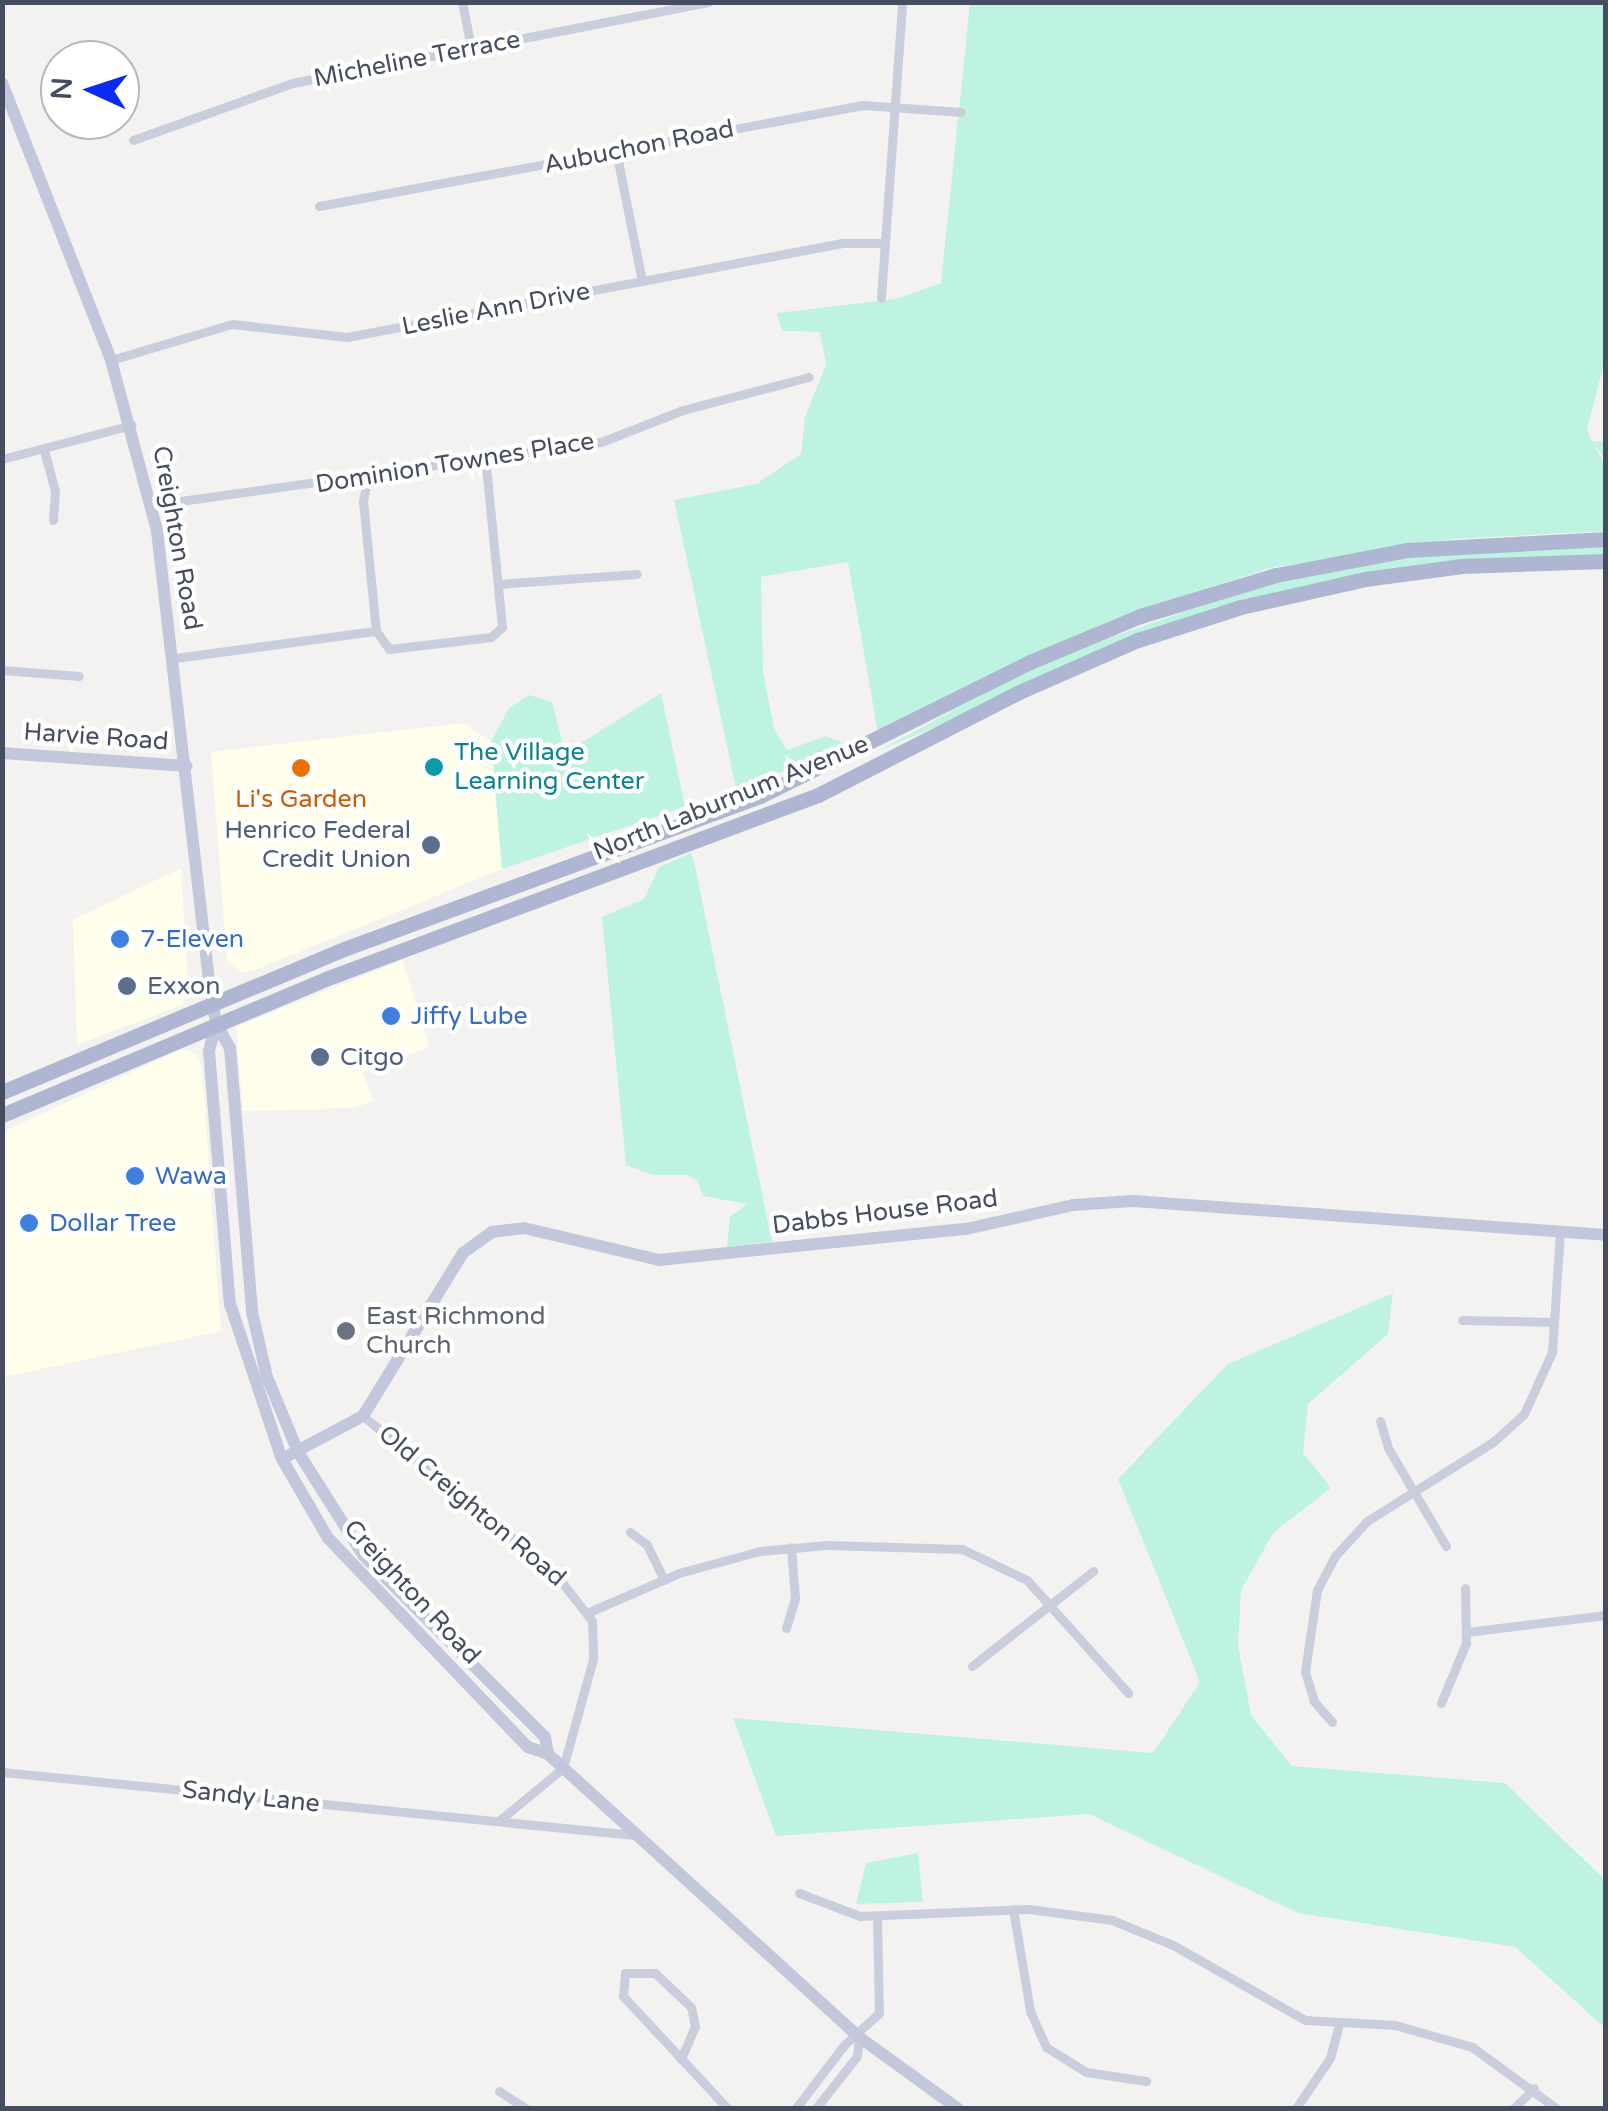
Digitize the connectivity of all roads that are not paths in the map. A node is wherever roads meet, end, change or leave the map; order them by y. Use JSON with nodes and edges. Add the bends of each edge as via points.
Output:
{"nodes":[{"id":1,"x":462,"y":2,"type":"edge"},
{"id":2,"x":635,"y":2,"type":"edge"},
{"id":3,"x":708,"y":2,"type":"edge"},
{"id":4,"x":902,"y":2,"type":"edge"},
{"id":5,"x":638,"y":16,"type":"junction"},
{"id":6,"x":472,"y":47,"type":"junction"},
{"id":7,"x":2,"y":82,"type":"edge"},
{"id":8,"x":894,"y":106,"type":"junction"},
{"id":9,"x":960,"y":112,"type":"dead end"},
{"id":10,"x":140,"y":137,"type":"edge"},
{"id":11,"x":616,"y":151,"type":"junction"},
{"id":12,"x":319,"y":206,"type":"dead end"},
{"id":13,"x":884,"y":243,"type":"junction"},
{"id":14,"x":642,"y":281,"type":"junction"},
{"id":15,"x":880,"y":298,"type":"dead end"},
{"id":16,"x":111,"y":360,"type":"junction"},
{"id":17,"x":809,"y":377,"type":"dead end"},
{"id":18,"x":132,"y":425,"type":"junction"},
{"id":19,"x":44,"y":450,"type":"junction"},
{"id":20,"x":485,"y":457,"type":"junction"},
{"id":21,"x":2,"y":459,"type":"edge"},
{"id":22,"x":369,"y":472,"type":"junction"},
{"id":23,"x":152,"y":506,"type":"junction"},
{"id":24,"x":53,"y":520,"type":"dead end"},
{"id":25,"x":1606,"y":538,"type":"edge"},
{"id":26,"x":1606,"y":562,"type":"edge"},
{"id":27,"x":637,"y":574,"type":"dead end"},
{"id":28,"x":498,"y":584,"type":"junction"},
{"id":29,"x":376,"y":631,"type":"junction"},
{"id":30,"x":175,"y":658,"type":"junction"},
{"id":31,"x":2,"y":670,"type":"edge"},
{"id":32,"x":79,"y":676,"type":"dead end"},
{"id":33,"x":2,"y":752,"type":"edge"},
{"id":34,"x":187,"y":766,"type":"junction"},
{"id":35,"x":213,"y":1002,"type":"junction"},
{"id":36,"x":216,"y":1023,"type":"junction"},
{"id":37,"x":2,"y":1092,"type":"edge"},
{"id":38,"x":2,"y":1115,"type":"edge"},
{"id":39,"x":1560,"y":1232,"type":"junction"},
{"id":40,"x":1606,"y":1235,"type":"edge"},
{"id":41,"x":1462,"y":1320,"type":"dead end"},
{"id":42,"x":1554,"y":1322,"type":"junction"},
{"id":43,"x":363,"y":1416,"type":"junction"},
{"id":44,"x":1380,"y":1421,"type":"dead end"},
{"id":45,"x":298,"y":1452,"type":"junction"},
{"id":46,"x":282,"y":1459,"type":"junction"},
{"id":47,"x":1411,"y":1492,"type":"junction"},
{"id":48,"x":630,"y":1532,"type":"dead end"},
{"id":49,"x":1446,"y":1546,"type":"dead end"},
{"id":50,"x":792,"y":1547,"type":"junction"},
{"id":51,"x":1094,"y":1571,"type":"dead end"},
{"id":52,"x":664,"y":1580,"type":"junction"},
{"id":53,"x":1465,"y":1588,"type":"dead end"},
{"id":54,"x":1052,"y":1606,"type":"junction"},
{"id":55,"x":589,"y":1612,"type":"junction"},
{"id":56,"x":1606,"y":1614,"type":"edge"},
{"id":57,"x":786,"y":1628,"type":"dead end"},
{"id":58,"x":1467,"y":1632,"type":"junction"},
{"id":59,"x":972,"y":1666,"type":"dead end"},
{"id":60,"x":1128,"y":1692,"type":"dead end"},
{"id":61,"x":1441,"y":1703,"type":"dead end"},
{"id":62,"x":1332,"y":1722,"type":"dead end"},
{"id":63,"x":548,"y":1754,"type":"junction"},
{"id":64,"x":563,"y":1768,"type":"junction"},
{"id":65,"x":2,"y":1772,"type":"edge"},
{"id":66,"x":500,"y":1820,"type":"junction"},
{"id":67,"x":637,"y":1835,"type":"junction"},
{"id":68,"x":799,"y":1893,"type":"dead end"},
{"id":69,"x":1013,"y":1910,"type":"junction"},
{"id":70,"x":877,"y":1916,"type":"junction"},
{"id":71,"x":1339,"y":2024,"type":"junction"},
{"id":72,"x":859,"y":2037,"type":"junction"},
{"id":73,"x":681,"y":2059,"type":"junction"},
{"id":74,"x":1146,"y":2081,"type":"dead end"},
{"id":75,"x":1534,"y":2088,"type":"junction"},
{"id":76,"x":500,"y":2091,"type":"dead end"},
{"id":77,"x":525,"y":2108,"type":"edge"},
{"id":78,"x":727,"y":2108,"type":"edge"},
{"id":79,"x":796,"y":2108,"type":"edge"},
{"id":80,"x":816,"y":2108,"type":"edge"},
{"id":81,"x":957,"y":2108,"type":"edge"},
{"id":82,"x":1296,"y":2108,"type":"edge"},
{"id":83,"x":1514,"y":2108,"type":"edge"},
{"id":84,"x":1556,"y":2108,"type":"edge"}],
"edges":[{"from":1,"to":6,"type":"street"},
{"from":2,"to":5,"type":"street"},
{"from":3,"to":5,"type":"street","name":"Micheline Terrace"},
{"from":4,"to":8,"type":"street"},
{"from":5,"to":6,"type":"street","name":"Micheline Terrace"},
{"from":6,"to":10,"type":"street","name":"Micheline Terrace","via":[[273,88]]},
{"from":7,"to":16,"type":"main road","name":"Creighton Road"},
{"from":8,"to":9,"type":"street","name":"Aubuchon Road"},
{"from":8,"to":11,"type":"street","name":"Aubuchon Road","via":[[844,108]]},
{"from":8,"to":13,"type":"street"},
{"from":11,"to":12,"type":"street","name":"Aubuchon Road"},
{"from":11,"to":14,"type":"street"},
{"from":13,"to":14,"type":"street","name":"Leslie Ann Drive","via":[[842,243]]},
{"from":13,"to":15,"type":"street"},
{"from":14,"to":16,"type":"street","name":"Leslie Ann Drive","via":[[347,336],[232,324]]},
{"from":16,"to":18,"type":"main road","name":"Creighton Road"},
{"from":17,"to":20,"type":"street","name":"Dominion Townes Place","via":[[683,410],[601,442]]},
{"from":18,"to":19,"type":"street"},
{"from":18,"to":23,"type":"main road","name":"Creighton Road"},
{"from":19,"to":21,"type":"street"},
{"from":19,"to":24,"type":"street","via":[[55,491]]},
{"from":20,"to":22,"type":"street","name":"Dominion Townes Place"},
{"from":20,"to":28,"type":"street"},
{"from":22,"to":23,"type":"street","name":"Dominion Townes Place","via":[[356,480]]},
{"from":22,"to":29,"type":"street","via":[[363,501]]},
{"from":23,"to":30,"type":"main road","name":"Creighton Road"},
{"from":25,"to":35,"type":"main road","name":"North Laburnum Avenue","via":[[1408,550],[1186,600],[1030,662],[762,795]]},
{"from":26,"to":36,"type":"main road","name":"North Laburnum Avenue","via":[[1414,572],[1204,618],[1058,673],[790,806]]},
{"from":27,"to":28,"type":"street"},
{"from":28,"to":29,"type":"street","via":[[502,627],[491,637],[390,650]]},
{"from":29,"to":30,"type":"street"},
{"from":30,"to":34,"type":"main road","name":"Creighton Road"},
{"from":31,"to":32,"type":"street"},
{"from":33,"to":34,"type":"main road","name":"Harvie Road"},
{"from":34,"to":35,"type":"main road","name":"Creighton Road"},
{"from":35,"to":36,"type":"main road","name":"Creighton Road"},
{"from":35,"to":37,"type":"main road","name":"North Laburnum Avenue"},
{"from":36,"to":38,"type":"main road","name":"North Laburnum Avenue"},
{"from":36,"to":45,"type":"main road","name":"Creighton Road","via":[[230,1048],[254,1328]]},
{"from":36,"to":46,"type":"main road","name":"Creighton Road","via":[[209,1052],[224,1278],[240,1346]]},
{"from":39,"to":40,"type":"main road","name":"Dabbs House Road"},
{"from":39,"to":42,"type":"street"},
{"from":39,"to":43,"type":"main road","name":"Dabbs House Road","via":[[1132,1202],[1073,1205],[966,1229],[659,1260],[524,1228],[492,1232],[463,1253]]},
{"from":41,"to":42,"type":"street"},
{"from":42,"to":47,"type":"street","via":[[1548,1368],[1524,1414],[1493,1442]]},
{"from":43,"to":45,"type":"main road","name":"Dabbs House Road"},
{"from":43,"to":55,"type":"street","name":"Old Creighton Road","via":[[554,1572]]},
{"from":44,"to":47,"type":"street"},
{"from":45,"to":46,"type":"main road","name":"Dabbs House Road"},
{"from":45,"to":63,"type":"main road","name":"Creighton Road","via":[[363,1555],[545,1737]]},
{"from":46,"to":63,"type":"main road","name":"Creighton Road","via":[[328,1538],[366,1582],[528,1746]]},
{"from":47,"to":49,"type":"street"},
{"from":47,"to":62,"type":"street","via":[[1344,1545],[1312,1605],[1307,1684]]},
{"from":48,"to":52,"type":"street","via":[[648,1545]]},
{"from":50,"to":52,"type":"street","via":[[721,1559]]},
{"from":50,"to":54,"type":"street","via":[[974,1552],[1019,1574]]},
{"from":50,"to":57,"type":"street","via":[[795,1598]]},
{"from":51,"to":54,"type":"street"},
{"from":52,"to":55,"type":"street"},
{"from":53,"to":58,"type":"street"},
{"from":54,"to":59,"type":"street"},
{"from":54,"to":60,"type":"street"},
{"from":55,"to":64,"type":"street","via":[[593,1659]]},
{"from":56,"to":58,"type":"street"},
{"from":58,"to":61,"type":"street"},
{"from":63,"to":64,"type":"main road","name":"Creighton Road"},
{"from":64,"to":66,"type":"street"},
{"from":64,"to":67,"type":"main road","name":"Creighton Road"},
{"from":65,"to":66,"type":"street","name":"Sandy Lane"},
{"from":66,"to":67,"type":"street","name":"Sandy Lane"},
{"from":67,"to":72,"type":"main road","name":"Creighton Road"},
{"from":68,"to":70,"type":"street","via":[[836,1911]]},
{"from":69,"to":70,"type":"street"},
{"from":69,"to":71,"type":"street","via":[[1112,1920],[1174,1946],[1289,2015]]},
{"from":69,"to":74,"type":"street","via":[[1032,2021],[1046,2046],[1086,2072]]},
{"from":70,"to":72,"type":"street","via":[[881,2007]]},
{"from":71,"to":75,"type":"street","via":[[1396,2025],[1448,2037]]},
{"from":71,"to":82,"type":"street","via":[[1330,2058]]},
{"from":72,"to":79,"type":"street","via":[[844,2044]]},
{"from":72,"to":80,"type":"street","via":[[857,2056]]},
{"from":72,"to":81,"type":"main road","name":"Creighton Road"},
{"from":73,"to":73,"type":"street","via":[[623,1996],[625,1973],[655,1973],[691,2007],[695,2026]]},
{"from":73,"to":78,"type":"street"},
{"from":75,"to":83,"type":"street"},
{"from":75,"to":84,"type":"street"},
{"from":76,"to":77,"type":"street"}]}
